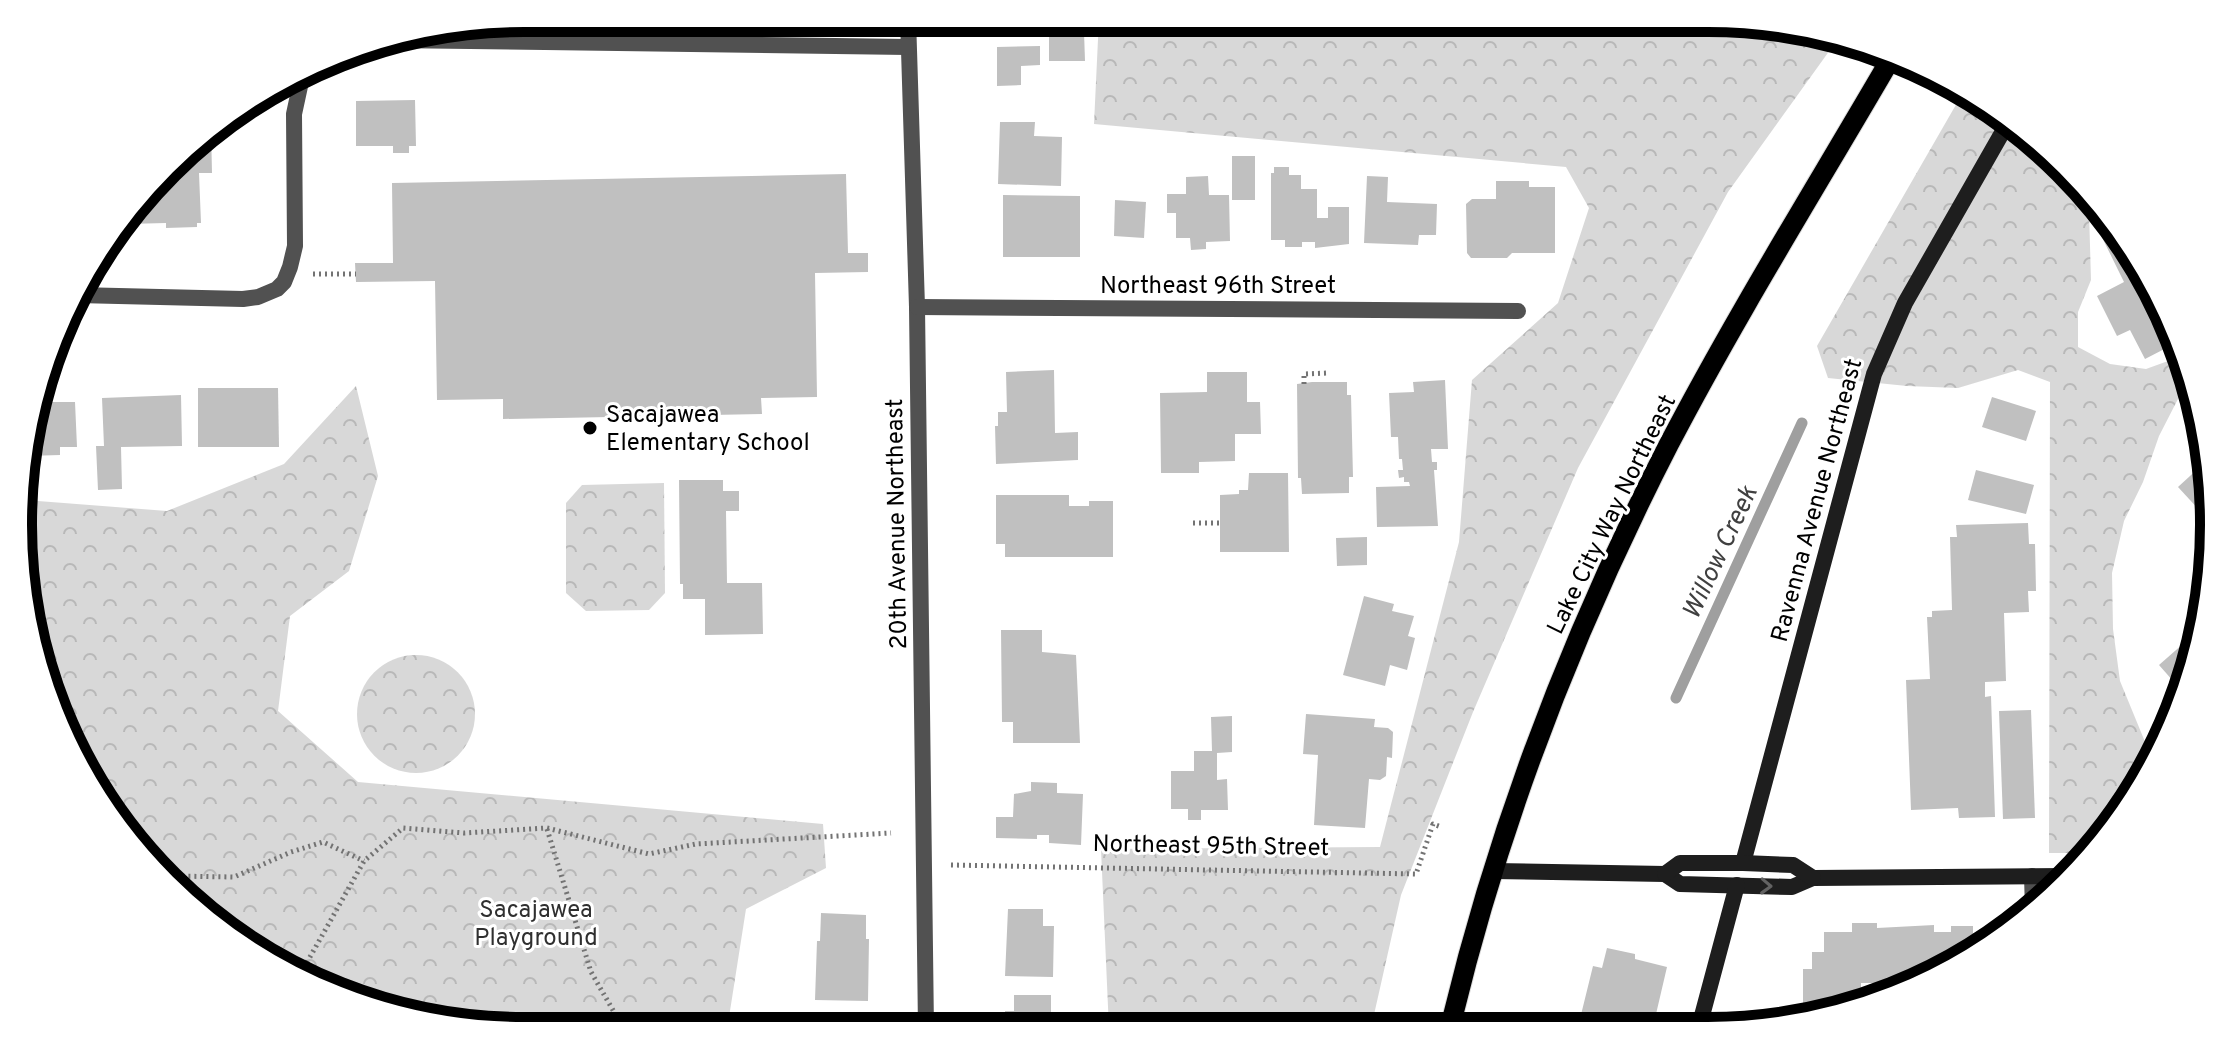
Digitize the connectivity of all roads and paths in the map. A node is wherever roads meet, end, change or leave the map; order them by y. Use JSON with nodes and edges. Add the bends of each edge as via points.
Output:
{"nodes":[{"id":1,"x":908,"y":32,"type":"edge"},
{"id":2,"x":431,"y":41,"type":"edge"},
{"id":3,"x":908,"y":47,"type":"junction"},
{"id":4,"x":1887,"y":66,"type":"edge"},
{"id":5,"x":300,"y":87,"type":"edge"},
{"id":6,"x":2003,"y":131,"type":"edge"},
{"id":7,"x":309,"y":274,"type":"dead end"},
{"id":8,"x":356,"y":274,"type":"dead end"},
{"id":9,"x":89,"y":295,"type":"edge"},
{"id":10,"x":917,"y":307,"type":"junction"},
{"id":11,"x":1518,"y":311,"type":"dead end"},
{"id":12,"x":1329,"y":373,"type":"dead end"},
{"id":13,"x":1304,"y":384,"type":"dead end"},
{"id":14,"x":1193,"y":523,"type":"dead end"},
{"id":15,"x":1220,"y":523,"type":"dead end"},
{"id":16,"x":1441,"y":827,"type":"dead end"},
{"id":17,"x":547,"y":828,"type":"junction"},
{"id":18,"x":891,"y":833,"type":"dead end"},
{"id":19,"x":364,"y":861,"type":"junction"},
{"id":20,"x":1743,"y":863,"type":"junction"},
{"id":21,"x":942,"y":865,"type":"dead end"},
{"id":22,"x":1493,"y":871,"type":"junction"},
{"id":23,"x":1665,"y":874,"type":"junction"},
{"id":24,"x":179,"y":876,"type":"edge"},
{"id":25,"x":2032,"y":876,"type":"junction"},
{"id":26,"x":2053,"y":876,"type":"edge"},
{"id":27,"x":1813,"y":878,"type":"junction"},
{"id":28,"x":1737,"y":885,"type":"junction"},
{"id":29,"x":2033,"y":895,"type":"edge"},
{"id":30,"x":305,"y":965,"type":"edge"},
{"id":31,"x":617,"y":1017,"type":"edge"},
{"id":32,"x":926,"y":1017,"type":"edge"},
{"id":33,"x":1453,"y":1017,"type":"edge"},
{"id":34,"x":1702,"y":1017,"type":"edge"}],
"edges":[{"from":1,"to":3,"type":"street","name":"20th Avenue Northeast"},
{"from":2,"to":3,"type":"street"},
{"from":3,"to":10,"type":"street","name":"20th Avenue Northeast"},
{"from":4,"to":22,"type":"main road","name":"Lake City Way Northeast","via":[[1670,442],[1586,618]]},
{"from":5,"to":9,"type":"street","via":[[294,114],[295,246],[288,274],[277,289],[243,299]]},
{"from":6,"to":20,"type":"street","name":"Ravenna Avenue Northeast","via":[[1905,303],[1874,374]]},
{"from":7,"to":8,"type":"path"},
{"from":10,"to":11,"type":"street","name":"Northeast 96th Street"},
{"from":10,"to":32,"type":"street","name":"20th Avenue Northeast"},
{"from":12,"to":13,"type":"path","via":[[1304,374]]},
{"from":14,"to":15,"type":"path"},
{"from":16,"to":21,"type":"path","name":"Northeast 95th Street","via":[[1433,824],[1416,874]]},
{"from":17,"to":18,"type":"path","via":[[649,854],[696,844]]},
{"from":17,"to":19,"type":"path","via":[[464,833],[403,828]]},
{"from":17,"to":31,"type":"path","via":[[591,972]]},
{"from":19,"to":24,"type":"path","via":[[323,842],[234,877]]},
{"from":19,"to":30,"type":"path"},
{"from":20,"to":23,"type":"street","via":[[1680,863]]},
{"from":20,"to":27,"type":"street","via":[[1793,865]]},
{"from":22,"to":23,"type":"street"},
{"from":22,"to":33,"type":"main road","name":"Lake City Way Northeast"},
{"from":23,"to":28,"type":"street","via":[[1680,884]]},
{"from":25,"to":26,"type":"street"},
{"from":25,"to":27,"type":"street"},
{"from":25,"to":29,"type":"street"},
{"from":28,"to":27,"type":"street","one_way":true,"via":[[1792,887]]},
{"from":28,"to":34,"type":"street"}]}
